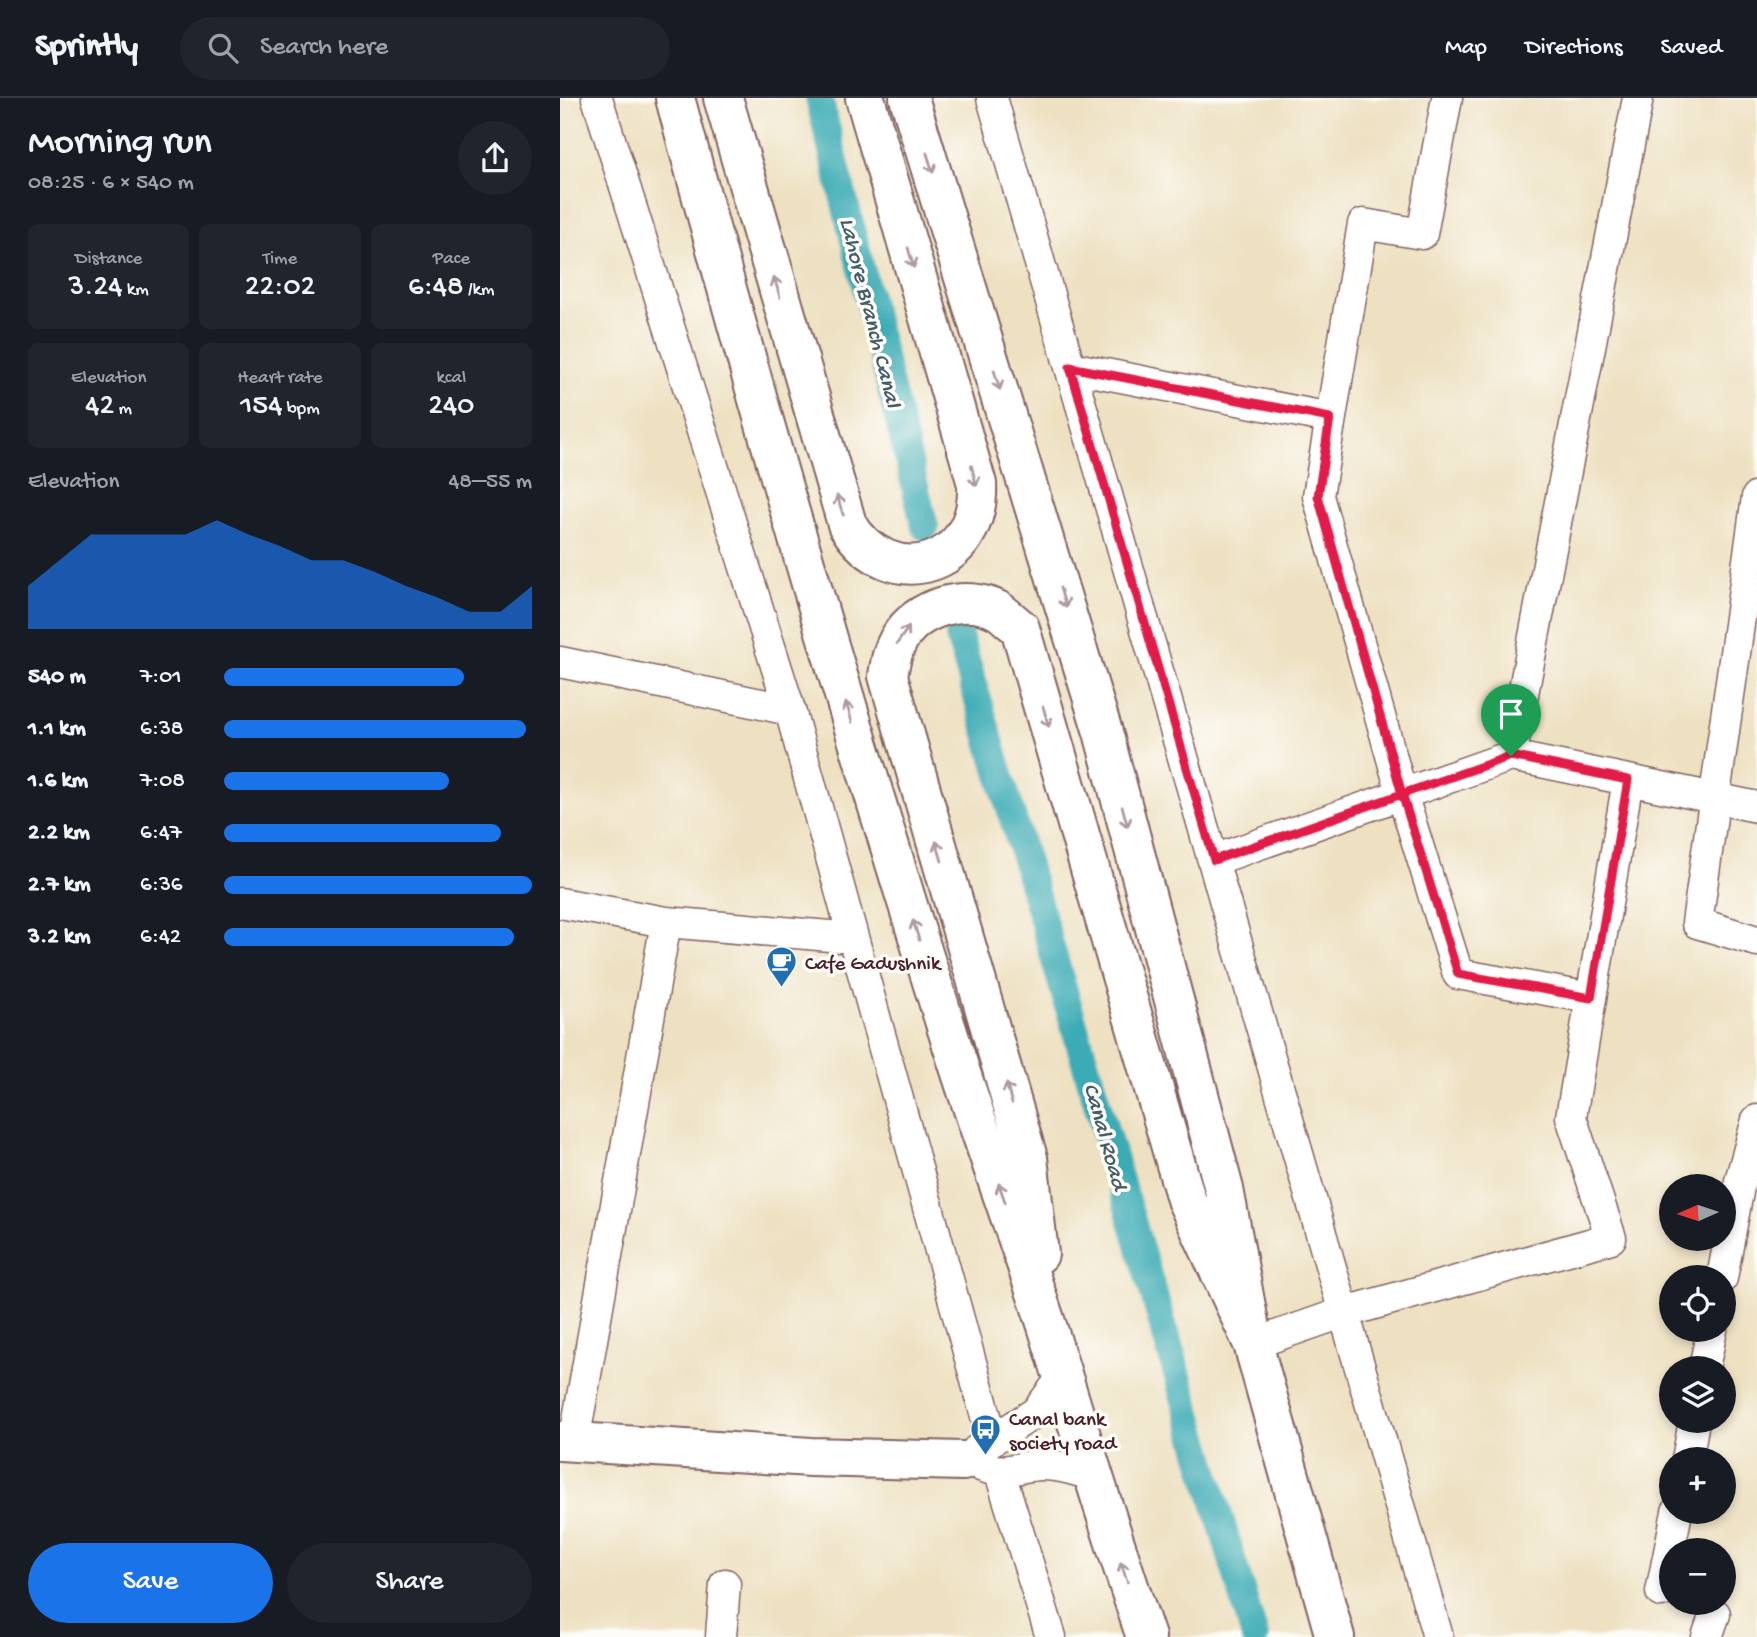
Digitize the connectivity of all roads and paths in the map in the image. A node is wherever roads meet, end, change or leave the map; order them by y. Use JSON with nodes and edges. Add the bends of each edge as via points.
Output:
{"nodes":[{"id":1,"x":597,"y":98,"type":"edge"},
{"id":2,"x":675,"y":98,"type":"edge"},
{"id":3,"x":723,"y":98,"type":"edge"},
{"id":4,"x":865,"y":98,"type":"edge"},
{"id":5,"x":909,"y":98,"type":"edge"},
{"id":6,"x":992,"y":98,"type":"edge"},
{"id":7,"x":1447,"y":98,"type":"edge"},
{"id":8,"x":1638,"y":98,"type":"edge"},
{"id":9,"x":1070,"y":367,"type":"junction"},
{"id":10,"x":1330,"y":418,"type":"junction"},
{"id":11,"x":1757,"y":498,"type":"edge"},
{"id":12,"x":560,"y":662,"type":"edge"},
{"id":13,"x":789,"y":710,"type":"junction"},
{"id":14,"x":1511,"y":756,"type":"junction"},
{"id":15,"x":1628,"y":780,"type":"junction"},
{"id":16,"x":1402,"y":794,"type":"junction"},
{"id":17,"x":1713,"y":797,"type":"junction"},
{"id":18,"x":1757,"y":807,"type":"edge"},
{"id":19,"x":1214,"y":860,"type":"junction"},
{"id":20,"x":560,"y":903,"type":"edge"},
{"id":21,"x":666,"y":922,"type":"junction"},
{"id":22,"x":853,"y":938,"type":"junction"},
{"id":23,"x":1757,"y":941,"type":"edge"},
{"id":24,"x":1591,"y":998,"type":"junction"},
{"id":25,"x":1757,"y":1120,"type":"edge"},
{"id":26,"x":1749,"y":1184,"type":"edge"},
{"id":27,"x":1726,"y":1265,"type":"edge"},
{"id":28,"x":1342,"y":1313,"type":"junction"},
{"id":29,"x":1048,"y":1329,"type":"junction"},
{"id":30,"x":1253,"y":1345,"type":"junction"},
{"id":31,"x":1062,"y":1378,"type":"junction"},
{"id":32,"x":992,"y":1438,"type":"junction"},
{"id":33,"x":567,"y":1441,"type":"edge"},
{"id":34,"x":963,"y":1461,"type":"junction"},
{"id":35,"x":1000,"y":1474,"type":"junction"},
{"id":36,"x":1091,"y":1475,"type":"junction"},
{"id":37,"x":725,"y":1584,"type":"dead end"},
{"id":38,"x":721,"y":1637,"type":"edge"},
{"id":39,"x":1051,"y":1637,"type":"edge"},
{"id":40,"x":1146,"y":1637,"type":"edge"},
{"id":41,"x":1335,"y":1637,"type":"edge"},
{"id":42,"x":1438,"y":1637,"type":"edge"}],
"edges":[{"from":1,"to":13,"type":"street"},
{"from":29,"to":2,"type":"main road","one_way":true,"via":[[953,1049],[838,676]]},
{"from":4,"to":3,"type":"main road","one_way":true,"via":[[977,484],[978,502],[968,534],[936,560],[918,565],[883,560],[865,549],[847,524]]},
{"from":5,"to":30,"type":"main road","one_way":true,"via":[[1103,732],[1224,1189]]},
{"from":6,"to":9,"type":"street"},
{"from":7,"to":10,"type":"street","via":[[1422,234],[1363,224]]},
{"from":8,"to":14,"type":"street"},
{"from":9,"to":10,"type":"street"},
{"from":9,"to":19,"type":"street"},
{"from":10,"to":16,"type":"street","via":[[1318,496]]},
{"from":11,"to":17,"type":"street"},
{"from":12,"to":13,"type":"street"},
{"from":13,"to":22,"type":"street"},
{"from":14,"to":15,"type":"street"},
{"from":14,"to":16,"type":"street"},
{"from":15,"to":17,"type":"street"},
{"from":15,"to":24,"type":"street"},
{"from":16,"to":19,"type":"street"},
{"from":16,"to":24,"type":"street","via":[[1458,974]]},
{"from":17,"to":18,"type":"street"},
{"from":17,"to":23,"type":"street","via":[[1697,923]]},
{"from":19,"to":28,"type":"street"},
{"from":20,"to":21,"type":"street"},
{"from":21,"to":22,"type":"street"},
{"from":21,"to":33,"type":"street"},
{"from":22,"to":32,"type":"street"},
{"from":24,"to":28,"type":"street","via":[[1571,1118],[1611,1238]]},
{"from":25,"to":26,"type":"street"},
{"from":26,"to":27,"type":"street"},
{"from":28,"to":30,"type":"street"},
{"from":28,"to":42,"type":"street"},
{"from":29,"to":30,"type":"main road","one_way":true,"via":[[1028,1158],[888,676],[891,655],[910,625],[929,611],[952,603],[998,611],[1020,628],[1186,1199]]},
{"from":29,"to":31,"type":"main road"},
{"from":30,"to":41,"type":"main road"},
{"from":31,"to":32,"type":"street","via":[[1036,1412]]},
{"from":31,"to":36,"type":"main road"},
{"from":32,"to":34,"type":"street"},
{"from":33,"to":34,"type":"main road","via":[[811,1457]]},
{"from":34,"to":35,"type":"street"},
{"from":35,"to":36,"type":"street","via":[[1043,1465]]},
{"from":35,"to":39,"type":"street"},
{"from":40,"to":36,"type":"main road","one_way":true},
{"from":37,"to":38,"type":"street"}]}
